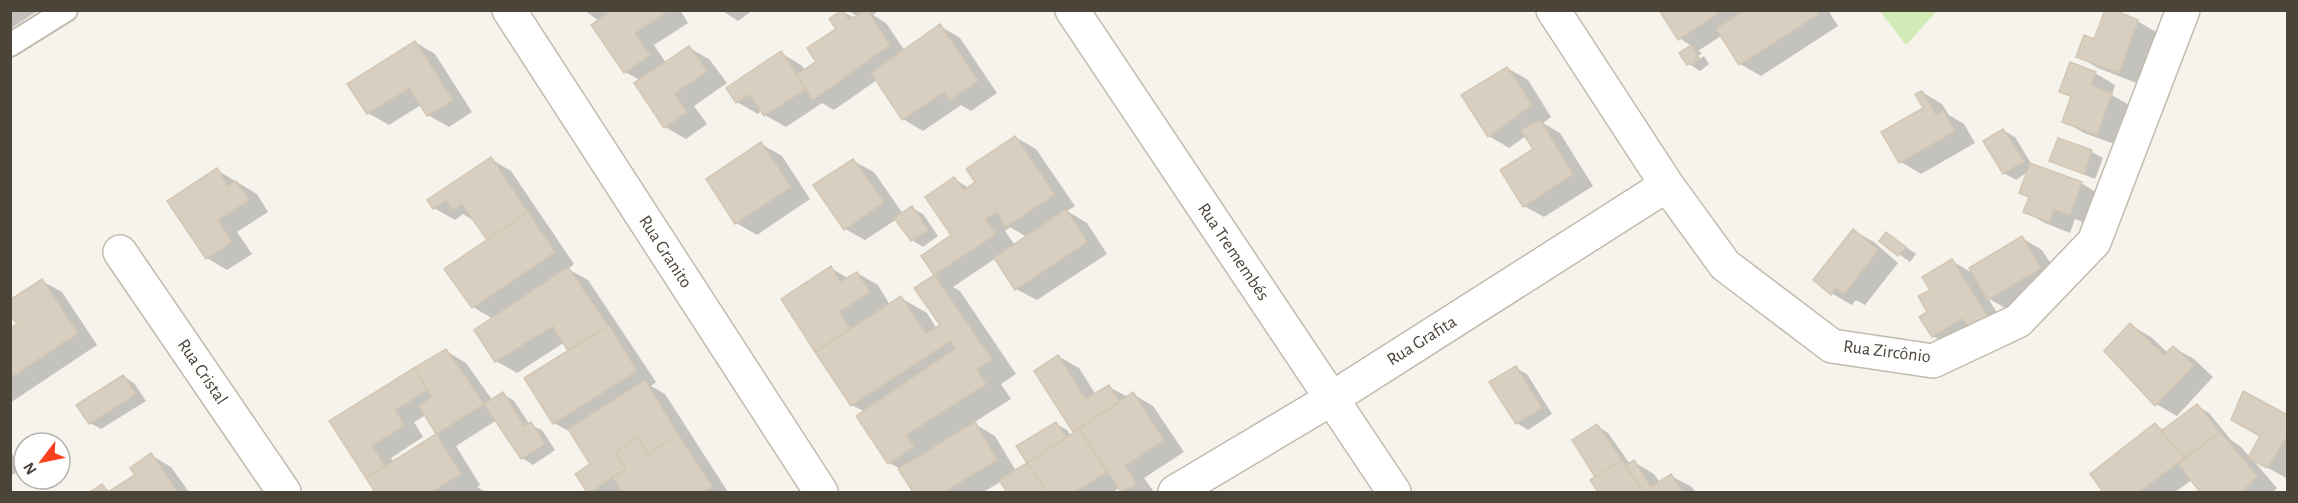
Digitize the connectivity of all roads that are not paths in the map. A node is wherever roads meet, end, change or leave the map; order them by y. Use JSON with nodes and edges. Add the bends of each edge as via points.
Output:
{"nodes":[{"id":1,"x":66,"y":10,"type":"edge"},
{"id":2,"x":509,"y":10,"type":"edge"},
{"id":3,"x":1072,"y":10,"type":"edge"},
{"id":4,"x":1553,"y":10,"type":"edge"},
{"id":5,"x":2183,"y":10,"type":"edge"},
{"id":6,"x":10,"y":45,"type":"edge"},
{"id":7,"x":1667,"y":185,"type":"junction"},
{"id":8,"x":120,"y":252,"type":"dead end"},
{"id":9,"x":1331,"y":399,"type":"junction"},
{"id":10,"x":284,"y":492,"type":"edge"},
{"id":11,"x":821,"y":492,"type":"edge"},
{"id":12,"x":1175,"y":492,"type":"edge"},
{"id":13,"x":1394,"y":492,"type":"edge"}],
"edges":[{"from":1,"to":6,"type":"lane"},
{"from":2,"to":11,"type":"street","name":"Rua Granito"},
{"from":3,"to":9,"type":"street","name":"Rua Tremembés"},
{"from":4,"to":7,"type":"street","name":"Rua Zircônio"},
{"from":5,"to":7,"type":"street","name":"Rua Zircônio","via":[[2094,242],[2018,321],[1933,362],[1832,346],[1725,265]]},
{"from":7,"to":9,"type":"street","name":"Rua Grafita"},
{"from":8,"to":10,"type":"street","name":"Rua Cristal"},
{"from":9,"to":12,"type":"street","name":"Rua Grafita"},
{"from":9,"to":13,"type":"street","name":"Rua Tremembés"}]}
